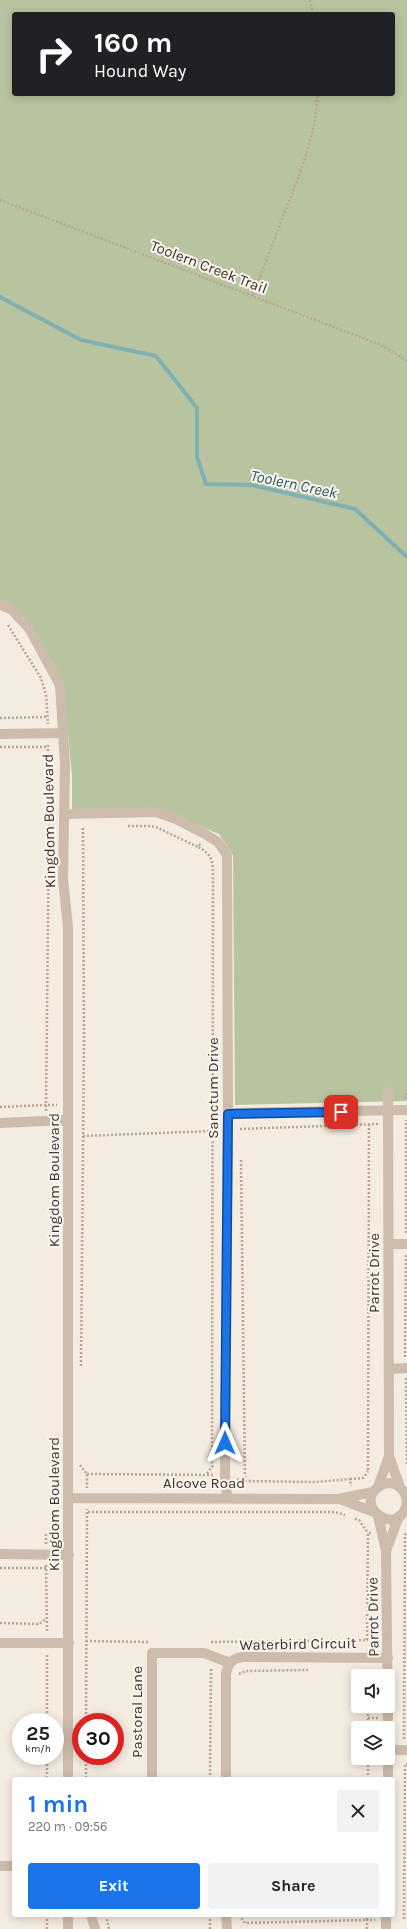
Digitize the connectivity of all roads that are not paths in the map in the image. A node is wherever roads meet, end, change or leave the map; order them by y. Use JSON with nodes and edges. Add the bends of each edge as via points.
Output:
{"nodes":[{"id":1,"x":0,"y":605,"type":"edge"},
{"id":2,"x":63,"y":733,"type":"junction"},
{"id":3,"x":0,"y":734,"type":"edge"},
{"id":4,"x":64,"y":814,"type":"junction"},
{"id":5,"x":388,"y":1090,"type":"dead end"},
{"id":6,"x":406,"y":1110,"type":"edge"},
{"id":7,"x":388,"y":1111,"type":"junction"},
{"id":8,"x":228,"y":1114,"type":"junction"},
{"id":9,"x":68,"y":1120,"type":"junction"},
{"id":10,"x":0,"y":1123,"type":"edge"},
{"id":11,"x":389,"y":1244,"type":"junction"},
{"id":12,"x":407,"y":1244,"type":"edge"},
{"id":13,"x":406,"y":1368,"type":"edge"},
{"id":14,"x":389,"y":1369,"type":"junction"},
{"id":15,"x":389,"y":1456,"type":"junction"},
{"id":16,"x":376,"y":1489,"type":"junction"},
{"id":17,"x":403,"y":1490,"type":"edge"},
{"id":18,"x":69,"y":1498,"type":"junction"},
{"id":19,"x":227,"y":1498,"type":"junction"},
{"id":20,"x":338,"y":1499,"type":"junction"},
{"id":21,"x":407,"y":1501,"type":"edge"},
{"id":22,"x":403,"y":1513,"type":"edge"},
{"id":23,"x":376,"y":1514,"type":"junction"},
{"id":24,"x":386,"y":1551,"type":"junction"},
{"id":25,"x":0,"y":1554,"type":"edge"},
{"id":26,"x":69,"y":1554,"type":"junction"},
{"id":27,"x":69,"y":1642,"type":"junction"},
{"id":28,"x":0,"y":1643,"type":"edge"},
{"id":29,"x":388,"y":1658,"type":"junction"},
{"id":30,"x":230,"y":1663,"type":"junction"},
{"id":31,"x":388,"y":1721,"type":"edge"},
{"id":32,"x":395,"y":1750,"type":"edge"},
{"id":33,"x":406,"y":1750,"type":"edge"},
{"id":34,"x":388,"y":1765,"type":"edge"},
{"id":35,"x":68,"y":1777,"type":"edge"},
{"id":36,"x":152,"y":1777,"type":"edge"},
{"id":37,"x":226,"y":1777,"type":"edge"},
{"id":38,"x":388,"y":1777,"type":"edge"},
{"id":39,"x":0,"y":1866,"type":"edge"},
{"id":40,"x":12,"y":1866,"type":"edge"},
{"id":41,"x":68,"y":1917,"type":"edge"},
{"id":42,"x":92,"y":1917,"type":"edge"},
{"id":43,"x":226,"y":1917,"type":"edge"},
{"id":44,"x":386,"y":1917,"type":"edge"},
{"id":45,"x":68,"y":1929,"type":"edge"},
{"id":46,"x":95,"y":1929,"type":"edge"},
{"id":47,"x":227,"y":1929,"type":"edge"},
{"id":48,"x":386,"y":1929,"type":"edge"}],
"edges":[{"from":1,"to":2,"type":"street","name":"Kingdom Boulevard","via":[[11,609],[29,628],[60,685]]},
{"from":2,"to":3,"type":"street"},
{"from":2,"to":4,"type":"street","name":"Kingdom Boulevard"},
{"from":4,"to":8,"type":"street","name":"Sanctum Drive","via":[[156,812],[205,834],[218,842],[227,855]]},
{"from":4,"to":9,"type":"street","name":"Kingdom Boulevard","via":[[63,879],[68,927]]},
{"from":5,"to":7,"type":"street","name":"Parrot Drive"},
{"from":6,"to":7,"type":"street"},
{"from":7,"to":8,"type":"street"},
{"from":7,"to":11,"type":"street","name":"Parrot Drive"},
{"from":8,"to":19,"type":"street","name":"Sanctum Drive","via":[[225,1475]]},
{"from":9,"to":10,"type":"street"},
{"from":9,"to":18,"type":"street","name":"Kingdom Boulevard"},
{"from":11,"to":12,"type":"street"},
{"from":11,"to":14,"type":"street","name":"Parrot Drive"},
{"from":13,"to":14,"type":"street"},
{"from":14,"to":15,"type":"street","name":"Parrot Drive"},
{"from":15,"to":16,"type":"street","name":"Parrot Drive"},
{"from":15,"to":17,"type":"street","name":"Parrot Drive"},
{"from":16,"to":17,"type":"street","via":[[389,1483]]},
{"from":16,"to":20,"type":"street","name":"Alcove Road"},
{"from":16,"to":23,"type":"street","via":[[371,1501]]},
{"from":17,"to":21,"type":"street"},
{"from":18,"to":19,"type":"street","name":"Alcove Road"},
{"from":18,"to":26,"type":"street","name":"Kingdom Boulevard"},
{"from":19,"to":20,"type":"street","name":"Alcove Road"},
{"from":20,"to":23,"type":"street","name":"Alcove Road"},
{"from":21,"to":22,"type":"street"},
{"from":22,"to":23,"type":"street","via":[[389,1520]]},
{"from":22,"to":24,"type":"street","name":"Parrot Drive"},
{"from":23,"to":24,"type":"street","name":"Parrot Drive"},
{"from":24,"to":29,"type":"street","name":"Parrot Drive"},
{"from":25,"to":26,"type":"street"},
{"from":26,"to":27,"type":"street","name":"Kingdom Boulevard"},
{"from":27,"to":28,"type":"street"},
{"from":27,"to":35,"type":"street","name":"Kingdom Boulevard"},
{"from":29,"to":30,"type":"street","name":"Waterbird Circuit","via":[[242,1657]]},
{"from":29,"to":31,"type":"street","name":"Parrot Drive"},
{"from":30,"to":36,"type":"street","name":"Pastoral Lane","via":[[204,1653],[152,1653]]},
{"from":30,"to":37,"type":"street","name":"Waterbird Circuit","via":[[226,1674]]},
{"from":32,"to":33,"type":"street"},
{"from":34,"to":38,"type":"street"},
{"from":39,"to":40,"type":"street"},
{"from":41,"to":45,"type":"street"},
{"from":42,"to":46,"type":"street"},
{"from":43,"to":47,"type":"street"},
{"from":44,"to":48,"type":"street"}]}
